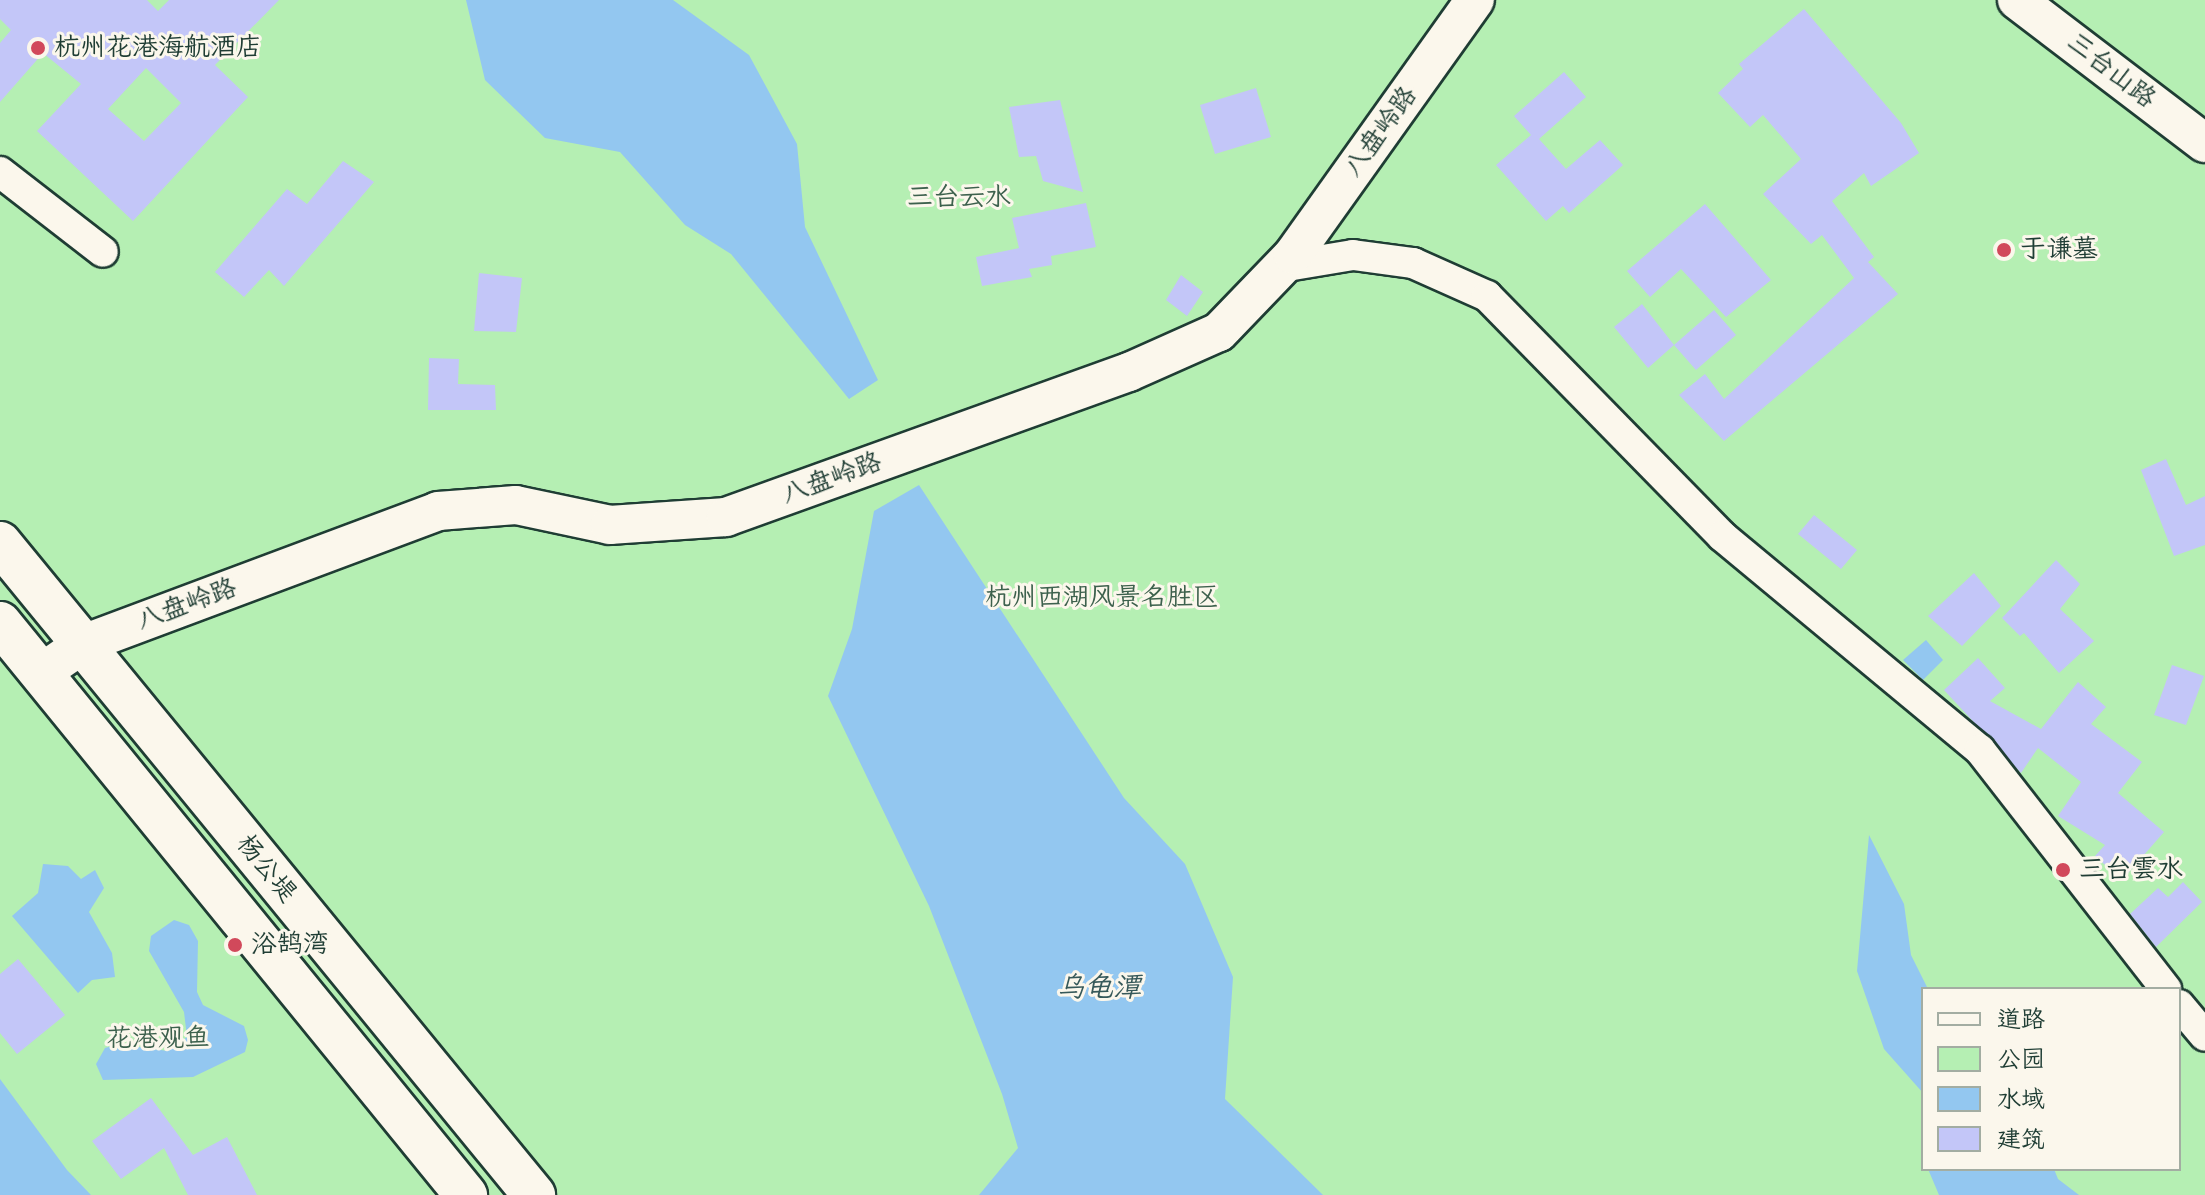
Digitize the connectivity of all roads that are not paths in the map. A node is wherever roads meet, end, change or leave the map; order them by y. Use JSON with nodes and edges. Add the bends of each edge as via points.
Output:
{"nodes":[{"id":1,"x":1475,"y":0,"type":"edge"},
{"id":2,"x":2017,"y":0,"type":"edge"},
{"id":3,"x":2205,"y":143,"type":"edge"},
{"id":4,"x":0,"y":172,"type":"edge"},
{"id":5,"x":103,"y":252,"type":"dead end"},
{"id":6,"x":1281,"y":267,"type":"junction"},
{"id":7,"x":0,"y":543,"type":"edge"},
{"id":8,"x":0,"y":623,"type":"edge"},
{"id":9,"x":83,"y":644,"type":"junction"},
{"id":10,"x":41,"y":673,"type":"junction"},
{"id":11,"x":2164,"y":987,"type":"edge"},
{"id":12,"x":2181,"y":1007,"type":"edge"},
{"id":13,"x":2205,"y":1036,"type":"edge"},
{"id":14,"x":466,"y":1195,"type":"edge"},
{"id":15,"x":534,"y":1195,"type":"edge"}],
"edges":[{"from":1,"to":6,"type":"street","name":"八盘岭路"},
{"from":2,"to":3,"type":"street","name":"三台山路"},
{"from":4,"to":5,"type":"street"},
{"from":6,"to":9,"type":"street","name":"八盘岭路","via":[[1219,332],[1129,372],[726,517],[610,525],[516,505],[438,511]]},
{"from":6,"to":11,"type":"street","via":[[1353,255],[1413,263],[1487,296],[1722,536],[1980,750]]},
{"from":7,"to":9,"type":"main road","name":"杨公堤"},
{"from":8,"to":10,"type":"main road","name":"杨公堤"},
{"from":9,"to":10,"type":"street","name":"八盘岭路"},
{"from":9,"to":15,"type":"main road","name":"杨公堤"},
{"from":10,"to":14,"type":"main road","name":"杨公堤"},
{"from":12,"to":13,"type":"street"}]}
